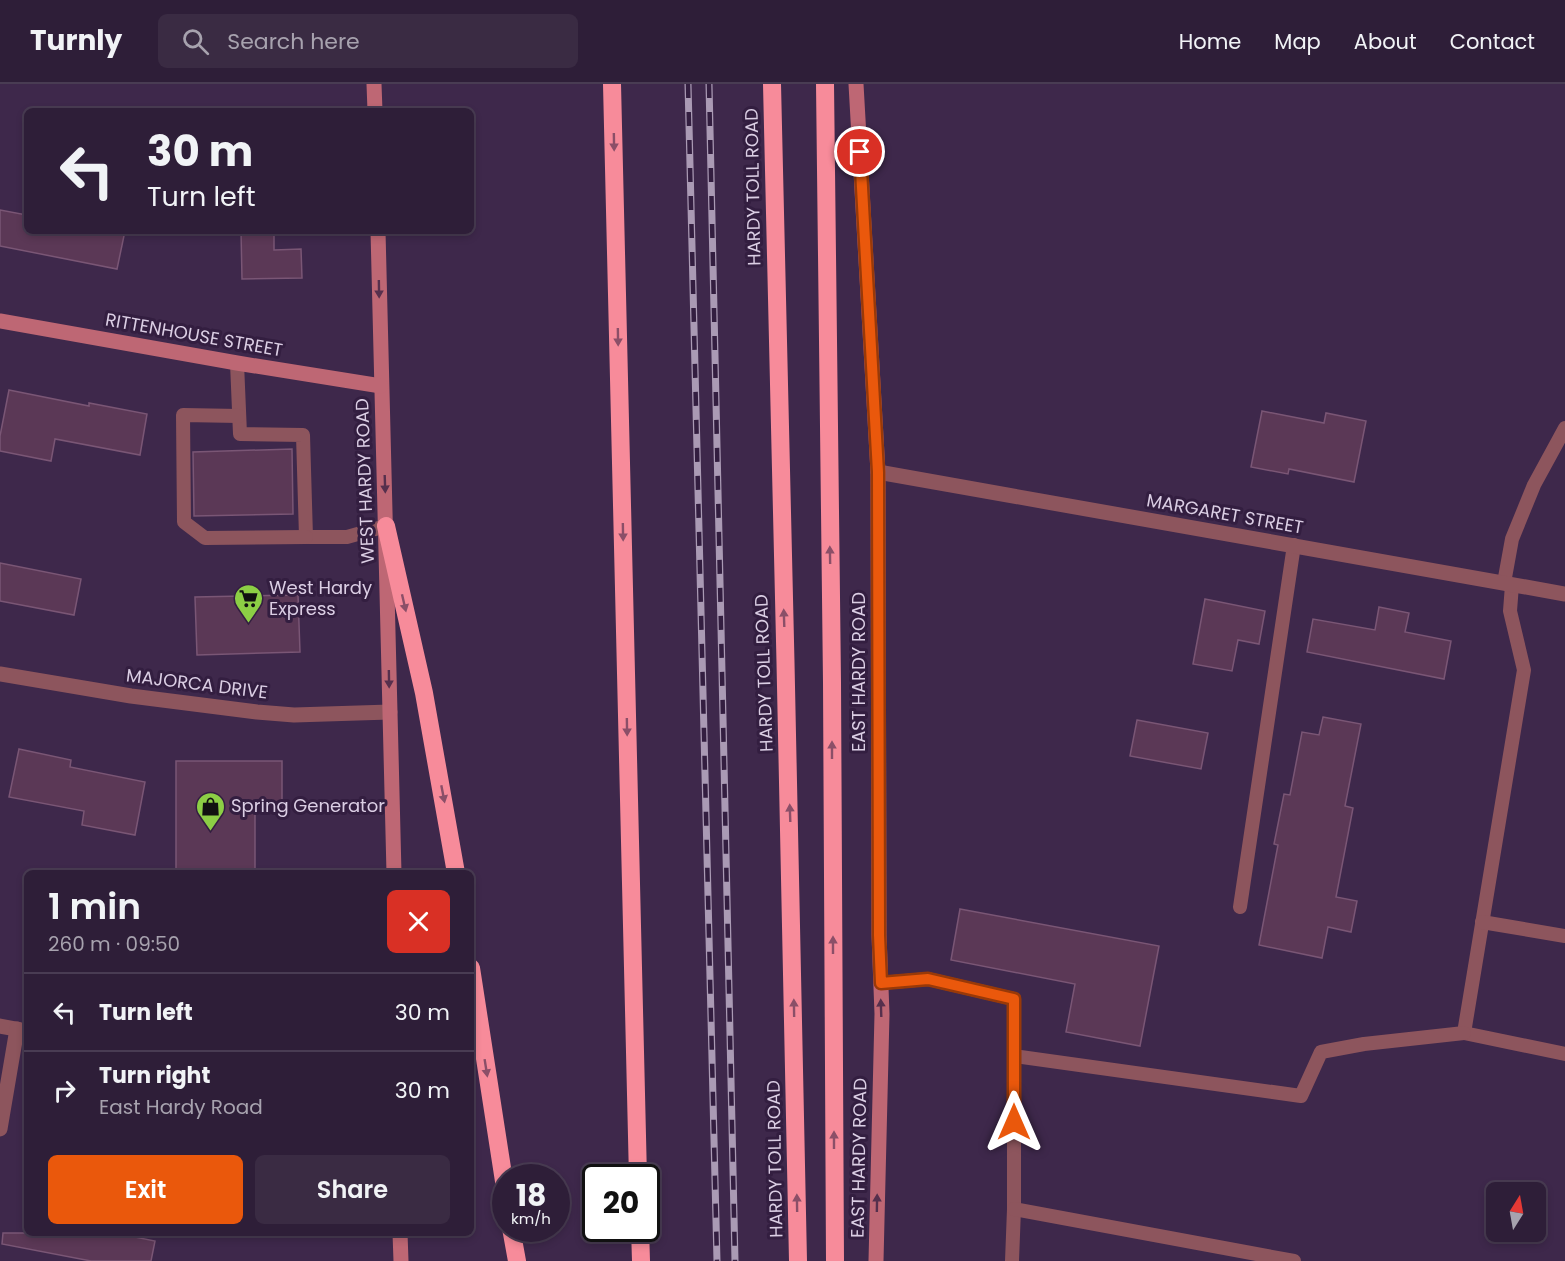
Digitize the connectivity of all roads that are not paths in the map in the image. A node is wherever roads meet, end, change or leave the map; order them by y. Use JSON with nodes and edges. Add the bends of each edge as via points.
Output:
{"nodes":[{"id":1,"x":374,"y":84,"type":"edge"},
{"id":2,"x":612,"y":84,"type":"edge"},
{"id":3,"x":772,"y":84,"type":"edge"},
{"id":4,"x":825,"y":84,"type":"edge"},
{"id":5,"x":856,"y":84,"type":"edge"},
{"id":6,"x":375,"y":108,"type":"edge"},
{"id":7,"x":378,"y":234,"type":"edge"},
{"id":8,"x":0,"y":321,"type":"edge"},
{"id":9,"x":237,"y":363,"type":"junction"},
{"id":10,"x":381,"y":386,"type":"junction"},
{"id":11,"x":239,"y":416,"type":"junction"},
{"id":12,"x":1565,"y":428,"type":"edge"},
{"id":13,"x":878,"y":472,"type":"junction"},
{"id":14,"x":386,"y":526,"type":"junction"},
{"id":15,"x":306,"y":537,"type":"junction"},
{"id":16,"x":1294,"y":545,"type":"junction"},
{"id":17,"x":1508,"y":584,"type":"junction"},
{"id":18,"x":1565,"y":594,"type":"edge"},
{"id":19,"x":0,"y":674,"type":"edge"},
{"id":20,"x":390,"y":712,"type":"junction"},
{"id":21,"x":394,"y":870,"type":"edge"},
{"id":22,"x":455,"y":870,"type":"edge"},
{"id":23,"x":1240,"y":907,"type":"dead end"},
{"id":24,"x":1482,"y":922,"type":"junction"},
{"id":25,"x":1565,"y":936,"type":"edge"},
{"id":26,"x":881,"y":983,"type":"junction"},
{"id":27,"x":474,"y":987,"type":"edge"},
{"id":28,"x":0,"y":1026,"type":"edge"},
{"id":29,"x":22,"y":1030,"type":"edge"},
{"id":30,"x":1464,"y":1033,"type":"junction"},
{"id":31,"x":1565,"y":1054,"type":"edge"},
{"id":32,"x":1014,"y":1056,"type":"junction"},
{"id":33,"x":0,"y":1129,"type":"edge"},
{"id":34,"x":501,"y":1164,"type":"edge"},
{"id":35,"x":639,"y":1164,"type":"edge"},
{"id":36,"x":1014,"y":1209,"type":"junction"},
{"id":37,"x":400,"y":1236,"type":"edge"},
{"id":38,"x":514,"y":1242,"type":"edge"},
{"id":39,"x":640,"y":1242,"type":"edge"},
{"id":40,"x":401,"y":1261,"type":"edge"},
{"id":41,"x":517,"y":1261,"type":"edge"},
{"id":42,"x":641,"y":1261,"type":"edge"},
{"id":43,"x":798,"y":1261,"type":"edge"},
{"id":44,"x":835,"y":1261,"type":"edge"},
{"id":45,"x":876,"y":1261,"type":"edge"},
{"id":46,"x":1012,"y":1261,"type":"edge"},
{"id":47,"x":1294,"y":1261,"type":"edge"}],
"edges":[{"from":1,"to":6,"type":"main road"},
{"from":2,"to":35,"type":"highway","one_way":true},
{"from":43,"to":3,"type":"highway","name":"HARDY TOLL ROAD","one_way":true},
{"from":44,"to":4,"type":"highway","one_way":true},
{"from":5,"to":13,"type":"main road","name":"EAST HARDY ROAD"},
{"from":7,"to":10,"type":"main road","name":"WEST HARDY ROAD","one_way":true},
{"from":8,"to":9,"type":"main road","name":"RITTENHOUSE STREET"},
{"from":9,"to":10,"type":"main road","name":"RITTENHOUSE STREET"},
{"from":9,"to":11,"type":"lane"},
{"from":10,"to":14,"type":"main road","name":"WEST HARDY ROAD","one_way":true},
{"from":11,"to":15,"type":"lane","via":[[240,434],[303,435]]},
{"from":11,"to":15,"type":"lane","via":[[183,415],[184,522],[205,538]]},
{"from":12,"to":17,"type":"lane","via":[[1534,485],[1512,539]]},
{"from":13,"to":16,"type":"street","name":"MARGARET STREET"},
{"from":13,"to":26,"type":"main road","name":"EAST HARDY ROAD"},
{"from":14,"to":15,"type":"lane","via":[[347,537]]},
{"from":14,"to":20,"type":"main road","name":"WEST HARDY ROAD","one_way":true},
{"from":14,"to":22,"type":"highway","one_way":true,"via":[[424,693]]},
{"from":16,"to":17,"type":"street","name":"MARGARET STREET"},
{"from":16,"to":23,"type":"lane"},
{"from":17,"to":18,"type":"street","name":"MARGARET STREET"},
{"from":17,"to":24,"type":"lane","via":[[1524,670]]},
{"from":19,"to":20,"type":"street","name":"MAJORCA DRIVE","via":[[257,712]]},
{"from":20,"to":21,"type":"main road","name":"WEST HARDY ROAD"},
{"from":24,"to":25,"type":"lane"},
{"from":24,"to":30,"type":"lane"},
{"from":26,"to":32,"type":"lane","via":[[928,979],[1014,999]]},
{"from":45,"to":26,"type":"main road","name":"EAST HARDY ROAD","one_way":true},
{"from":27,"to":34,"type":"highway","one_way":true},
{"from":28,"to":29,"type":"street"},
{"from":29,"to":33,"type":"street"},
{"from":30,"to":31,"type":"lane"},
{"from":30,"to":32,"type":"lane","via":[[1321,1052],[1301,1096]]},
{"from":32,"to":36,"type":"lane"},
{"from":36,"to":46,"type":"lane"},
{"from":36,"to":47,"type":"lane"},
{"from":37,"to":40,"type":"main road"},
{"from":38,"to":41,"type":"highway"},
{"from":39,"to":42,"type":"highway"}]}
